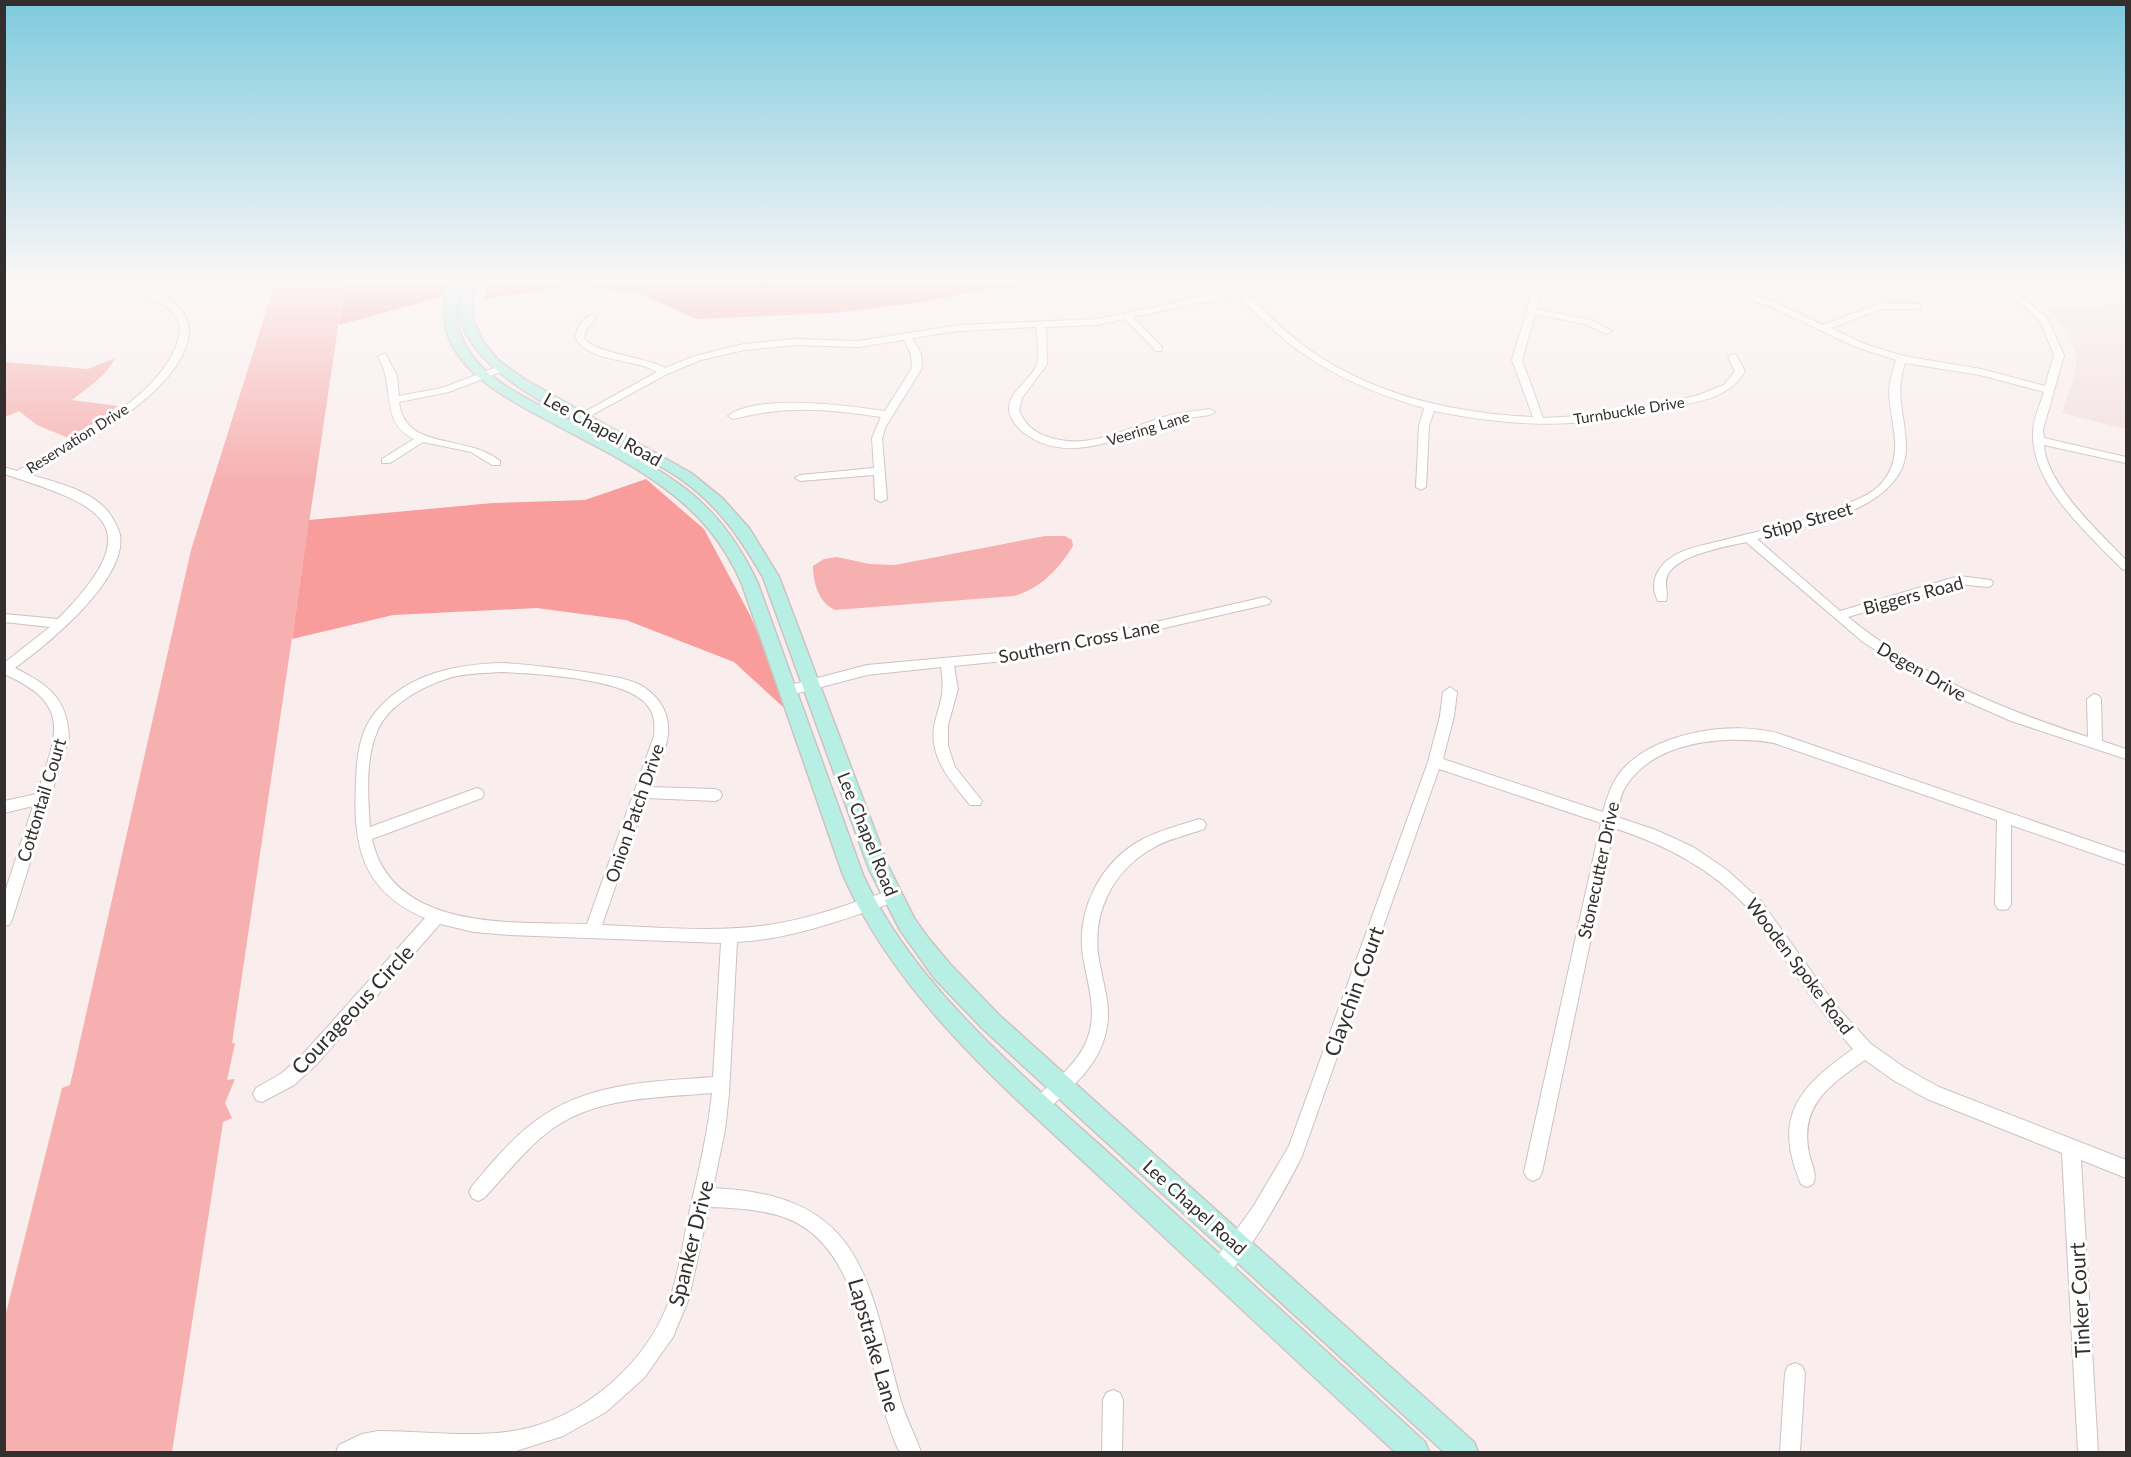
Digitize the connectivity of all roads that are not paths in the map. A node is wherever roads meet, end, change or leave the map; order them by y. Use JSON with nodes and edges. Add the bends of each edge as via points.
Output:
{"nodes":[{"id":1,"x":179,"y":348,"type":"edge"},
{"id":2,"x":459,"y":348,"type":"edge"},
{"id":3,"x":480,"y":348,"type":"edge"},
{"id":4,"x":589,"y":348,"type":"edge"},
{"id":5,"x":740,"y":348,"type":"edge"},
{"id":6,"x":913,"y":348,"type":"edge"},
{"id":7,"x":1042,"y":348,"type":"edge"},
{"id":8,"x":1302,"y":348,"type":"edge"},
{"id":9,"x":1521,"y":348,"type":"edge"},
{"id":10,"x":1868,"y":348,"type":"edge"},
{"id":11,"x":2057,"y":348,"type":"edge"},
{"id":12,"x":383,"y":357,"type":"dead end"},
{"id":13,"x":1733,"y":357,"type":"dead end"},
{"id":14,"x":1901,"y":359,"type":"junction"},
{"id":15,"x":492,"y":372,"type":"junction"},
{"id":16,"x":664,"y":372,"type":"junction"},
{"id":17,"x":2047,"y":390,"type":"junction"},
{"id":18,"x":395,"y":400,"type":"junction"},
{"id":19,"x":1430,"y":406,"type":"junction"},
{"id":20,"x":1210,"y":412,"type":"dead end"},
{"id":21,"x":733,"y":416,"type":"dead end"},
{"id":22,"x":888,"y":416,"type":"junction"},
{"id":23,"x":1539,"y":420,"type":"junction"},
{"id":24,"x":574,"y":421,"type":"junction"},
{"id":25,"x":422,"y":438,"type":"junction"},
{"id":26,"x":2038,"y":440,"type":"junction"},
{"id":27,"x":2127,"y":460,"type":"edge"},
{"id":28,"x":386,"y":461,"type":"dead end"},
{"id":29,"x":496,"y":463,"type":"dead end"},
{"id":30,"x":4,"y":471,"type":"edge"},
{"id":31,"x":878,"y":471,"type":"junction"},
{"id":32,"x":18,"y":475,"type":"junction"},
{"id":33,"x":800,"y":478,"type":"dead end"},
{"id":34,"x":1421,"y":487,"type":"dead end"},
{"id":35,"x":881,"y":499,"type":"dead end"},
{"id":36,"x":1747,"y":537,"type":"junction"},
{"id":37,"x":2127,"y":566,"type":"edge"},
{"id":38,"x":1987,"y":583,"type":"dead end"},
{"id":39,"x":1662,"y":598,"type":"dead end"},
{"id":40,"x":1265,"y":601,"type":"dead end"},
{"id":41,"x":1840,"y":615,"type":"junction"},
{"id":42,"x":4,"y":618,"type":"edge"},
{"id":43,"x":62,"y":624,"type":"junction"},
{"id":44,"x":947,"y":662,"type":"junction"},
{"id":45,"x":5,"y":670,"type":"edge"},
{"id":46,"x":809,"y":684,"type":"junction"},
{"id":47,"x":787,"y":691,"type":"junction"},
{"id":48,"x":1450,"y":692,"type":"dead end"},
{"id":49,"x":2094,"y":699,"type":"dead end"},
{"id":50,"x":2095,"y":743,"type":"junction"},
{"id":51,"x":2127,"y":753,"type":"edge"},
{"id":52,"x":1435,"y":762,"type":"junction"},
{"id":53,"x":643,"y":792,"type":"junction"},
{"id":54,"x":477,"y":794,"type":"dead end"},
{"id":55,"x":715,"y":795,"type":"dead end"},
{"id":56,"x":43,"y":798,"type":"junction"},
{"id":57,"x":975,"y":801,"type":"dead end"},
{"id":58,"x":4,"y":807,"type":"edge"},
{"id":59,"x":2004,"y":816,"type":"junction"},
{"id":60,"x":1609,"y":820,"type":"junction"},
{"id":61,"x":1199,"y":825,"type":"dead end"},
{"id":62,"x":363,"y":836,"type":"junction"},
{"id":63,"x":2127,"y":859,"type":"edge"},
{"id":64,"x":892,"y":896,"type":"junction"},
{"id":65,"x":866,"y":904,"type":"junction"},
{"id":66,"x":2003,"y":904,"type":"dead end"},
{"id":67,"x":436,"y":917,"type":"junction"},
{"id":68,"x":4,"y":920,"type":"edge"},
{"id":69,"x":592,"y":931,"type":"junction"},
{"id":70,"x":730,"y":936,"type":"junction"},
{"id":71,"x":1866,"y":1050,"type":"junction"},
{"id":72,"x":722,"y":1084,"type":"junction"},
{"id":73,"x":1061,"y":1085,"type":"junction"},
{"id":74,"x":262,"y":1094,"type":"dead end"},
{"id":75,"x":1040,"y":1105,"type":"junction"},
{"id":76,"x":2071,"y":1148,"type":"junction"},
{"id":77,"x":2127,"y":1169,"type":"edge"},
{"id":78,"x":1533,"y":1172,"type":"dead end"},
{"id":79,"x":1807,"y":1178,"type":"dead end"},
{"id":80,"x":478,"y":1192,"type":"dead end"},
{"id":81,"x":702,"y":1197,"type":"junction"},
{"id":82,"x":1239,"y":1246,"type":"junction"},
{"id":83,"x":1218,"y":1272,"type":"junction"},
{"id":84,"x":1795,"y":1373,"type":"dead end"},
{"id":85,"x":1113,"y":1400,"type":"dead end"},
{"id":86,"x":346,"y":1452,"type":"edge"},
{"id":87,"x":911,"y":1452,"type":"edge"},
{"id":88,"x":1112,"y":1452,"type":"edge"},
{"id":89,"x":1415,"y":1452,"type":"edge"},
{"id":90,"x":1464,"y":1452,"type":"edge"},
{"id":91,"x":1790,"y":1452,"type":"edge"},
{"id":92,"x":2088,"y":1452,"type":"edge"}],
"edges":[{"from":1,"to":32,"type":"street","name":"Reservation Drive","via":[[169,368],[150,389],[114,417]]},
{"from":2,"to":15,"type":"main road","name":"Lee Chapel Road"},
{"from":3,"to":15,"type":"main road","name":"Lee Chapel Road"},
{"from":4,"to":16,"type":"street","via":[[639,360]]},
{"from":5,"to":16,"type":"street"},
{"from":6,"to":22,"type":"street","via":[[917,368]]},
{"from":7,"to":20,"type":"street","name":"Veering Lane","via":[[1043,361],[1017,398],[1014,410],[1022,426],[1035,436],[1062,444],[1096,444],[1169,419]]},
{"from":8,"to":19,"type":"street","name":"Turnbuckle Drive","via":[[1326,365],[1372,387]]},
{"from":9,"to":23,"type":"street","via":[[1517,360]]},
{"from":10,"to":14,"type":"street"},
{"from":11,"to":17,"type":"street","via":[[2059,355]]},
{"from":12,"to":18,"type":"street","via":[[393,374]]},
{"from":13,"to":23,"type":"street","name":"Turnbuckle Drive","via":[[1738,364],[1738,376],[1728,387],[1711,395],[1603,417]]},
{"from":14,"to":17,"type":"street","via":[[1981,372]]},
{"from":14,"to":36,"type":"street","name":"Stipp Street","via":[[1894,390],[1901,456],[1891,481],[1877,495],[1854,507]]},
{"from":15,"to":18,"type":"street","via":[[445,390]]},
{"from":15,"to":24,"type":"main road","name":"Lee Chapel Road"},
{"from":16,"to":24,"type":"street"},
{"from":17,"to":26,"type":"street","via":[[2038,423]]},
{"from":18,"to":25,"type":"street","via":[[398,421]]},
{"from":19,"to":23,"type":"street","name":"Turnbuckle Drive","via":[[1473,415]]},
{"from":19,"to":34,"type":"street","via":[[1424,426]]},
{"from":21,"to":22,"type":"street","via":[[757,409],[809,405]]},
{"from":22,"to":31,"type":"street","via":[[877,438]]},
{"from":24,"to":46,"type":"main road","name":"Lee Chapel Road","via":[[686,476],[731,515],[764,562]]},
{"from":24,"to":47,"type":"main road","name":"Lee Chapel Road","via":[[668,483],[719,529],[750,584]]},
{"from":25,"to":28,"type":"street"},
{"from":25,"to":29,"type":"street","via":[[483,452]]},
{"from":26,"to":27,"type":"street"},
{"from":26,"to":37,"type":"street","via":[[2060,495],[2085,527]]},
{"from":30,"to":32,"type":"street"},
{"from":31,"to":33,"type":"street"},
{"from":31,"to":35,"type":"street"},
{"from":32,"to":43,"type":"street","via":[[86,501],[113,527],[114,547],[109,563]]},
{"from":36,"to":39,"type":"street","name":"Stipp Street","via":[[1674,560],[1660,576]]},
{"from":36,"to":41,"type":"street","name":"Degen Drive"},
{"from":38,"to":41,"type":"street","name":"Biggers Road","via":[[1959,580]]},
{"from":40,"to":44,"type":"street","name":"Southern Cross Lane","via":[[1033,654]]},
{"from":41,"to":50,"type":"street","name":"Degen Drive","via":[[1893,657],[1958,694],[2003,714]]},
{"from":42,"to":43,"type":"street"},
{"from":43,"to":45,"type":"street"},
{"from":44,"to":46,"type":"street","name":"Southern Cross Lane","via":[[867,670]]},
{"from":44,"to":57,"type":"street","via":[[951,689],[941,725],[941,746],[950,770]]},
{"from":45,"to":56,"type":"street","name":"Cottontail Court","via":[[41,688],[59,712],[62,738]]},
{"from":46,"to":47,"type":"street","name":"Southern Cross Lane"},
{"from":46,"to":64,"type":"main road","name":"Lee Chapel Road"},
{"from":47,"to":65,"type":"main road","name":"Lee Chapel Road"},
{"from":48,"to":52,"type":"street","name":"Claychin Court"},
{"from":49,"to":50,"type":"street"},
{"from":50,"to":51,"type":"street","name":"Degen Drive"},
{"from":52,"to":60,"type":"street","name":"Wooden Spoke Road"},
{"from":52,"to":82,"type":"street","name":"Claychin Court","via":[[1296,1150]]},
{"from":53,"to":55,"type":"street"},
{"from":53,"to":62,"type":"street","name":"Onion Patch Drive","via":[[662,722],[656,705],[638,689],[618,682],[497,667],[462,669],[430,679],[403,694],[387,707],[372,729],[364,771]]},
{"from":53,"to":69,"type":"street","name":"Onion Patch Drive"},
{"from":54,"to":62,"type":"street"},
{"from":56,"to":58,"type":"street"},
{"from":56,"to":68,"type":"street","name":"Cottontail Court"},
{"from":59,"to":60,"type":"street","name":"Stonecutter Drive","via":[[1790,743],[1728,732],[1688,739],[1635,765],[1617,789]]},
{"from":59,"to":63,"type":"street","name":"Stonecutter Drive"},
{"from":59,"to":66,"type":"street"},
{"from":60,"to":71,"type":"street","name":"Wooden Spoke Road","via":[[1688,851],[1734,884],[1765,918],[1830,1011]]},
{"from":60,"to":78,"type":"street","name":"Stonecutter Drive"},
{"from":61,"to":73,"type":"street","via":[[1136,851],[1114,871],[1098,895],[1089,949],[1101,1001],[1100,1027],[1088,1057]]},
{"from":62,"to":67,"type":"street","name":"Onion Patch Drive","via":[[382,879],[404,899]]},
{"from":64,"to":65,"type":"street","name":"Onion Patch Drive"},
{"from":64,"to":73,"type":"main road","name":"Lee Chapel Road","via":[[907,924],[942,971]]},
{"from":65,"to":70,"type":"street","name":"Onion Patch Drive","via":[[800,926]]},
{"from":65,"to":75,"type":"main road","name":"Lee Chapel Road","via":[[888,942],[926,992]]},
{"from":67,"to":69,"type":"street","name":"Onion Patch Drive","via":[[493,927]]},
{"from":67,"to":74,"type":"street","name":"Courageous Circle","via":[[310,1059],[288,1079]]},
{"from":69,"to":70,"type":"street","name":"Onion Patch Drive"},
{"from":70,"to":72,"type":"street","name":"Spanker Drive"},
{"from":71,"to":76,"type":"street","name":"Wooden Spoke Road","via":[[1933,1093]]},
{"from":71,"to":79,"type":"street","via":[[1825,1079],[1803,1108],[1796,1149]]},
{"from":72,"to":80,"type":"street","via":[[610,1096],[575,1107],[535,1132]]},
{"from":72,"to":81,"type":"street","name":"Spanker Drive"},
{"from":73,"to":75,"type":"street"},
{"from":73,"to":82,"type":"main road","name":"Lee Chapel Road"},
{"from":75,"to":83,"type":"main road","name":"Lee Chapel Road"},
{"from":76,"to":77,"type":"street","name":"Wooden Spoke Road"},
{"from":76,"to":92,"type":"street","name":"Tinker Court"},
{"from":81,"to":86,"type":"street","name":"Spanker Drive","via":[[681,1292],[670,1321],[634,1375],[602,1402],[561,1427],[531,1437],[504,1441],[378,1441]]},
{"from":81,"to":87,"type":"street","name":"Lapstrake Lane","via":[[747,1199],[779,1206],[819,1228],[837,1245],[863,1288],[890,1398]]},
{"from":82,"to":83,"type":"street","name":"Claychin Court"},
{"from":82,"to":90,"type":"main road","name":"Lee Chapel Road"},
{"from":83,"to":89,"type":"main road","name":"Lee Chapel Road"},
{"from":84,"to":91,"type":"street"},
{"from":85,"to":88,"type":"street"}]}
